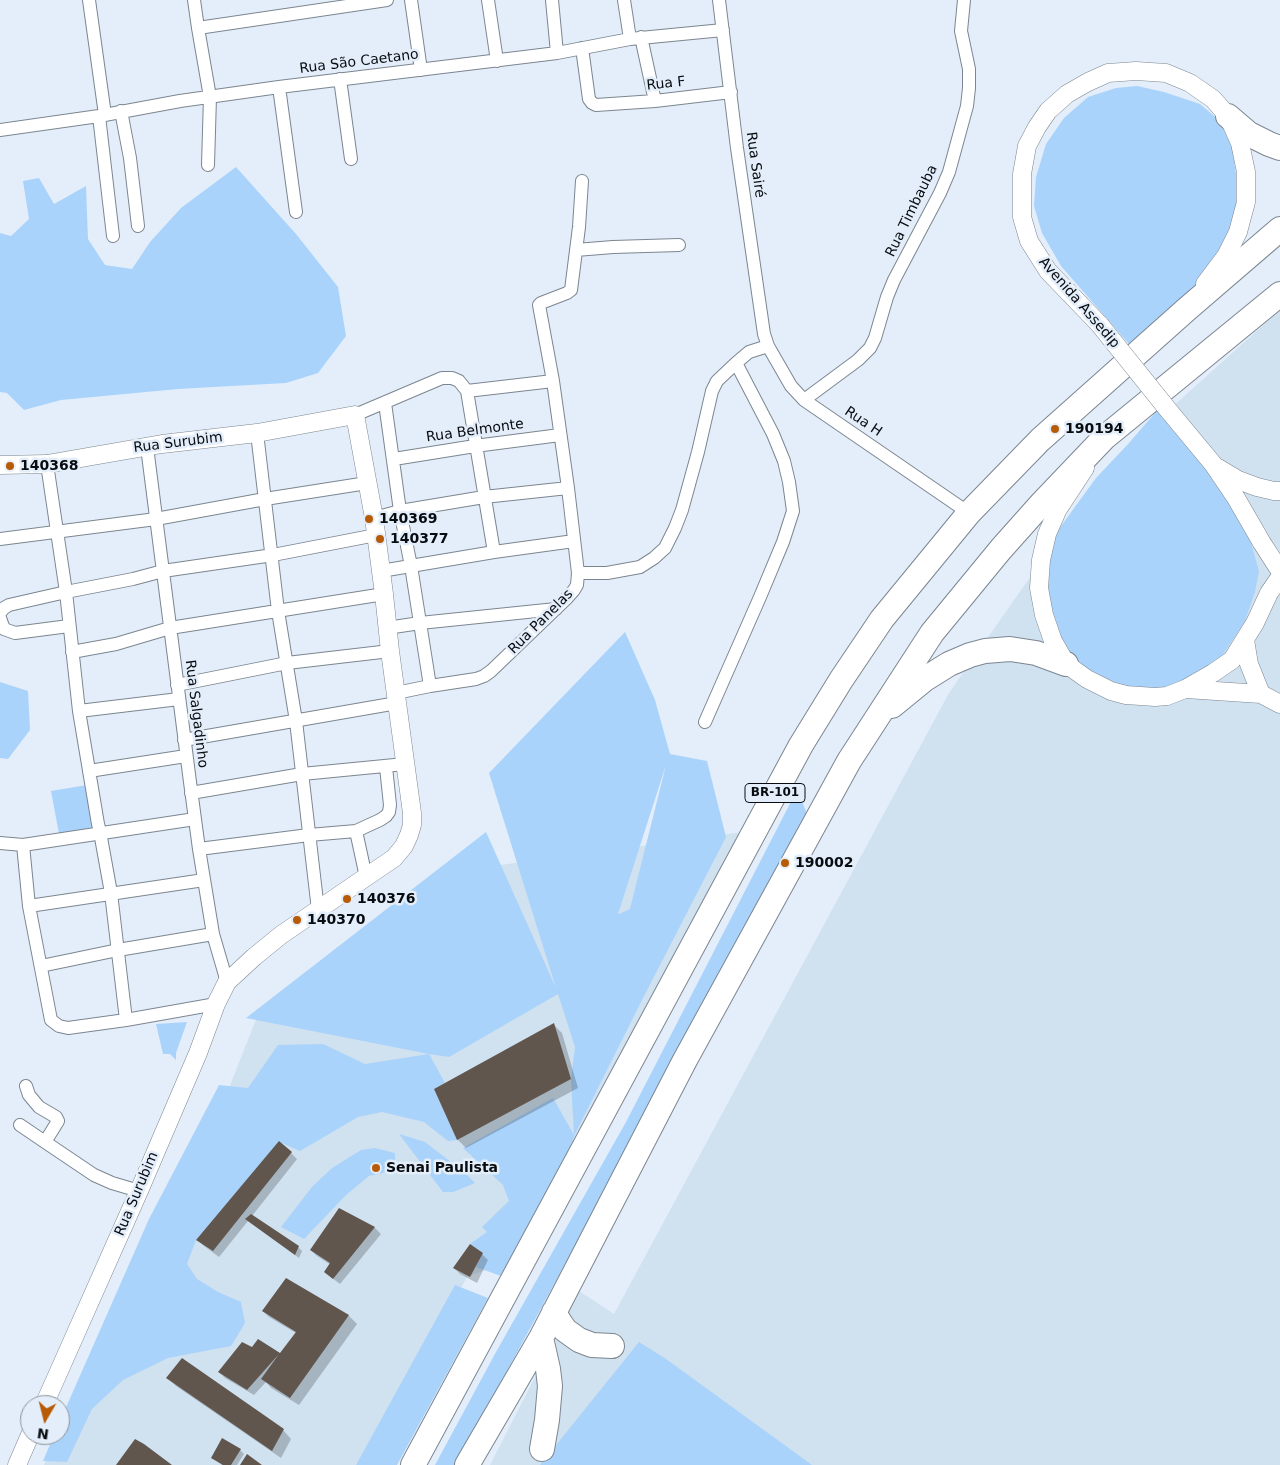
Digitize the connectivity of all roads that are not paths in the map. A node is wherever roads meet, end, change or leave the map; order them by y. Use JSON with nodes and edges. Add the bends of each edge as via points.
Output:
{"nodes":[{"id":1,"x":88,"y":0,"type":"edge"},
{"id":2,"x":194,"y":0,"type":"edge"},
{"id":3,"x":387,"y":0,"type":"edge"},
{"id":4,"x":411,"y":0,"type":"edge"},
{"id":5,"x":488,"y":0,"type":"edge"},
{"id":6,"x":552,"y":0,"type":"edge"},
{"id":7,"x":624,"y":0,"type":"edge"},
{"id":8,"x":719,"y":0,"type":"edge"},
{"id":9,"x":964,"y":0,"type":"edge"},
{"id":10,"x":198,"y":28,"type":"junction"},
{"id":11,"x":723,"y":30,"type":"junction"},
{"id":12,"x":635,"y":38,"type":"junction"},
{"id":13,"x":582,"y":48,"type":"junction"},
{"id":14,"x":557,"y":53,"type":"junction"},
{"id":15,"x":497,"y":61,"type":"junction"},
{"id":16,"x":421,"y":70,"type":"junction"},
{"id":17,"x":340,"y":79,"type":"junction"},
{"id":18,"x":279,"y":86,"type":"junction"},
{"id":19,"x":731,"y":92,"type":"junction"},
{"id":20,"x":210,"y":97,"type":"junction"},
{"id":21,"x":655,"y":101,"type":"junction"},
{"id":22,"x":121,"y":111,"type":"junction"},
{"id":23,"x":102,"y":115,"type":"junction"},
{"id":24,"x":1228,"y":116,"type":"junction"},
{"id":25,"x":0,"y":130,"type":"edge"},
{"id":26,"x":1280,"y":148,"type":"edge"},
{"id":27,"x":351,"y":159,"type":"dead end"},
{"id":28,"x":208,"y":165,"type":"dead end"},
{"id":29,"x":582,"y":181,"type":"dead end"},
{"id":30,"x":296,"y":212,"type":"dead end"},
{"id":31,"x":138,"y":226,"type":"dead end"},
{"id":32,"x":1280,"y":230,"type":"edge"},
{"id":33,"x":113,"y":236,"type":"dead end"},
{"id":34,"x":679,"y":245,"type":"dead end"},
{"id":35,"x":576,"y":250,"type":"junction"},
{"id":36,"x":1280,"y":294,"type":"edge"},
{"id":37,"x":1187,"y":309,"type":"junction"},
{"id":38,"x":766,"y":340,"type":"junction"},
{"id":39,"x":736,"y":362,"type":"junction"},
{"id":40,"x":553,"y":381,"type":"junction"},
{"id":41,"x":467,"y":391,"type":"junction"},
{"id":42,"x":804,"y":400,"type":"junction"},
{"id":43,"x":385,"y":403,"type":"junction"},
{"id":44,"x":355,"y":415,"type":"junction"},
{"id":45,"x":257,"y":433,"type":"junction"},
{"id":46,"x":560,"y":435,"type":"junction"},
{"id":47,"x":1104,"y":438,"type":"junction"},
{"id":48,"x":147,"y":446,"type":"junction"},
{"id":49,"x":475,"y":446,"type":"junction"},
{"id":50,"x":394,"y":459,"type":"junction"},
{"id":51,"x":47,"y":464,"type":"junction"},
{"id":52,"x":1213,"y":464,"type":"junction"},
{"id":53,"x":0,"y":465,"type":"edge"},
{"id":54,"x":367,"y":483,"type":"junction"},
{"id":55,"x":568,"y":488,"type":"junction"},
{"id":56,"x":1280,"y":491,"type":"edge"},
{"id":57,"x":484,"y":496,"type":"junction"},
{"id":58,"x":266,"y":499,"type":"junction"},
{"id":59,"x":400,"y":511,"type":"junction"},
{"id":60,"x":969,"y":513,"type":"junction"},
{"id":61,"x":374,"y":518,"type":"junction"},
{"id":62,"x":156,"y":520,"type":"junction"},
{"id":63,"x":58,"y":533,"type":"junction"},
{"id":64,"x":376,"y":536,"type":"junction"},
{"id":65,"x":0,"y":539,"type":"edge"},
{"id":66,"x":574,"y":541,"type":"junction"},
{"id":67,"x":494,"y":552,"type":"junction"},
{"id":68,"x":272,"y":555,"type":"junction"},
{"id":69,"x":411,"y":566,"type":"junction"},
{"id":70,"x":163,"y":571,"type":"junction"},
{"id":71,"x":381,"y":571,"type":"junction"},
{"id":72,"x":1280,"y":571,"type":"edge"},
{"id":73,"x":578,"y":572,"type":"junction"},
{"id":74,"x":1280,"y":576,"type":"edge"},
{"id":75,"x":66,"y":592,"type":"junction"},
{"id":76,"x":384,"y":594,"type":"junction"},
{"id":77,"x":556,"y":609,"type":"junction"},
{"id":78,"x":278,"y":610,"type":"junction"},
{"id":79,"x":0,"y":613,"type":"edge"},
{"id":80,"x":0,"y":618,"type":"edge"},
{"id":81,"x":420,"y":623,"type":"junction"},
{"id":82,"x":69,"y":626,"type":"junction"},
{"id":83,"x":170,"y":628,"type":"junction"},
{"id":84,"x":387,"y":628,"type":"junction"},
{"id":85,"x":1245,"y":640,"type":"junction"},
{"id":86,"x":390,"y":651,"type":"junction"},
{"id":87,"x":72,"y":652,"type":"junction"},
{"id":88,"x":287,"y":663,"type":"junction"},
{"id":89,"x":1066,"y":664,"type":"junction"},
{"id":90,"x":177,"y":685,"type":"junction"},
{"id":91,"x":430,"y":686,"type":"junction"},
{"id":92,"x":1185,"y":689,"type":"junction"},
{"id":93,"x":1273,"y":697,"type":"edge"},
{"id":94,"x":396,"y":698,"type":"junction"},
{"id":95,"x":179,"y":699,"type":"junction"},
{"id":96,"x":79,"y":711,"type":"junction"},
{"id":97,"x":875,"y":720,"type":"junction"},
{"id":98,"x":296,"y":721,"type":"junction"},
{"id":99,"x":704,"y":722,"type":"dead end"},
{"id":100,"x":184,"y":740,"type":"junction"},
{"id":101,"x":186,"y":756,"type":"junction"},
{"id":102,"x":405,"y":764,"type":"junction"},
{"id":103,"x":386,"y":767,"type":"junction"},
{"id":104,"x":89,"y":770,"type":"junction"},
{"id":105,"x":302,"y":774,"type":"junction"},
{"id":106,"x":191,"y":793,"type":"junction"},
{"id":107,"x":195,"y":819,"type":"junction"},
{"id":108,"x":356,"y":831,"type":"junction"},
{"id":109,"x":100,"y":832,"type":"junction"},
{"id":110,"x":309,"y":835,"type":"junction"},
{"id":111,"x":0,"y":843,"type":"edge"},
{"id":112,"x":23,"y":845,"type":"junction"},
{"id":113,"x":199,"y":849,"type":"junction"},
{"id":114,"x":366,"y":877,"type":"junction"},
{"id":115,"x":204,"y":880,"type":"junction"},
{"id":116,"x":110,"y":893,"type":"junction"},
{"id":117,"x":29,"y":906,"type":"junction"},
{"id":118,"x":318,"y":910,"type":"junction"},
{"id":119,"x":213,"y":934,"type":"junction"},
{"id":120,"x":118,"y":950,"type":"junction"},
{"id":121,"x":41,"y":966,"type":"junction"},
{"id":122,"x":227,"y":982,"type":"junction"},
{"id":123,"x":216,"y":1004,"type":"junction"},
{"id":124,"x":126,"y":1020,"type":"junction"},
{"id":125,"x":26,"y":1086,"type":"dead end"},
{"id":126,"x":20,"y":1125,"type":"dead end"},
{"id":127,"x":45,"y":1142,"type":"junction"},
{"id":128,"x":138,"y":1192,"type":"junction"},
{"id":129,"x":554,"y":1312,"type":"junction"},
{"id":130,"x":541,"y":1338,"type":"junction"},
{"id":131,"x":612,"y":1346,"type":"dead end"},
{"id":132,"x":48,"y":1395,"type":"edge"},
{"id":133,"x":26,"y":1445,"type":"edge"},
{"id":134,"x":542,"y":1449,"type":"dead end"},
{"id":135,"x":17,"y":1465,"type":"edge"},
{"id":136,"x":413,"y":1465,"type":"edge"},
{"id":137,"x":467,"y":1465,"type":"edge"}],
"edges":[{"from":1,"to":23,"type":"street"},
{"from":2,"to":10,"type":"street"},
{"from":3,"to":10,"type":"street"},
{"from":4,"to":16,"type":"street"},
{"from":5,"to":15,"type":"street"},
{"from":6,"to":14,"type":"street"},
{"from":7,"to":12,"type":"street"},
{"from":8,"to":11,"type":"street","name":"Rua Sairé"},
{"from":9,"to":42,"type":"street","name":"Rua Timbauba","via":[[962,31],[969,88],[949,172],[894,280],[870,348]]},
{"from":10,"to":20,"type":"street"},
{"from":11,"to":12,"type":"street","name":"Rua São Caetano"},
{"from":11,"to":19,"type":"street","name":"Rua Sairé"},
{"from":12,"to":13,"type":"street","name":"Rua São Caetano"},
{"from":12,"to":21,"type":"street"},
{"from":13,"to":14,"type":"street","name":"Rua São Caetano"},
{"from":13,"to":21,"type":"street","name":"Rua F","via":[[588,99],[592,103]]},
{"from":14,"to":15,"type":"street","name":"Rua São Caetano"},
{"from":15,"to":16,"type":"street","name":"Rua São Caetano"},
{"from":16,"to":17,"type":"street","name":"Rua São Caetano"},
{"from":17,"to":18,"type":"street","name":"Rua São Caetano"},
{"from":17,"to":27,"type":"street"},
{"from":18,"to":20,"type":"street","name":"Rua São Caetano"},
{"from":18,"to":30,"type":"street"},
{"from":19,"to":21,"type":"street","name":"Rua F"},
{"from":19,"to":38,"type":"street","name":"Rua Sairé"},
{"from":20,"to":22,"type":"street","name":"Rua São Caetano"},
{"from":20,"to":28,"type":"street"},
{"from":22,"to":23,"type":"street","name":"Rua São Caetano"},
{"from":22,"to":31,"type":"street"},
{"from":23,"to":25,"type":"street","name":"Rua São Caetano"},
{"from":23,"to":33,"type":"street"},
{"from":24,"to":26,"type":"highway","via":[[1249,134]]},
{"from":24,"to":37,"type":"street","name":"Avenida Assedip","via":[[1240,143],[1246,172],[1246,202],[1238,232],[1226,256]]},
{"from":24,"to":52,"type":"street","name":"Avenida Assedip","bridge":true,"via":[[1213,99],[1190,83],[1166,74],[1108,73],[1067,94],[1048,111],[1026,146],[1022,174],[1022,217],[1029,241],[1048,271],[1100,326]]},
{"from":29,"to":35,"type":"street"},
{"from":32,"to":37,"type":"highway","number":"BR-101"},
{"from":34,"to":35,"type":"street"},
{"from":35,"to":40,"type":"street","name":"Rua Panelas","via":[[571,290],[539,305]]},
{"from":36,"to":47,"type":"highway","number":"BR-101"},
{"from":37,"to":60,"type":"highway","number":"BR-101","via":[[1040,440]]},
{"from":38,"to":39,"type":"street"},
{"from":38,"to":42,"type":"street","name":"Rua H","via":[[791,386]]},
{"from":39,"to":73,"type":"street","via":[[717,381],[712,391],[682,510],[664,548],[640,567],[608,573]]},
{"from":39,"to":99,"type":"street","via":[[784,461],[793,512],[760,597]]},
{"from":40,"to":41,"type":"street"},
{"from":40,"to":46,"type":"street","name":"Rua Panelas"},
{"from":41,"to":43,"type":"street","via":[[452,378],[442,378]]},
{"from":41,"to":49,"type":"street"},
{"from":42,"to":60,"type":"street","name":"Rua H"},
{"from":43,"to":44,"type":"street"},
{"from":43,"to":50,"type":"street"},
{"from":44,"to":45,"type":"street","name":"Rua Surubim"},
{"from":44,"to":54,"type":"street"},
{"from":45,"to":48,"type":"street","name":"Rua Surubim"},
{"from":45,"to":58,"type":"street"},
{"from":46,"to":49,"type":"street","name":"Rua Belmonte"},
{"from":46,"to":55,"type":"street","name":"Rua Panelas"},
{"from":47,"to":89,"type":"street","via":[[1058,509],[1047,534],[1041,560],[1040,588],[1044,615]]},
{"from":47,"to":97,"type":"highway","number":"BR-101","via":[[1042,503],[932,633]]},
{"from":48,"to":51,"type":"street","name":"Rua Surubim"},
{"from":48,"to":62,"type":"street","name":"Rua Salgadinho"},
{"from":49,"to":50,"type":"street","name":"Rua Belmonte"},
{"from":49,"to":57,"type":"street"},
{"from":50,"to":59,"type":"street"},
{"from":51,"to":53,"type":"street","name":"Rua Surubim"},
{"from":51,"to":63,"type":"street"},
{"from":52,"to":56,"type":"street","via":[[1238,480]]},
{"from":52,"to":72,"type":"street","name":"Avenida Assedip"},
{"from":54,"to":58,"type":"street"},
{"from":54,"to":61,"type":"street"},
{"from":55,"to":57,"type":"street"},
{"from":55,"to":66,"type":"street","name":"Rua Panelas"},
{"from":57,"to":59,"type":"street"},
{"from":57,"to":67,"type":"street"},
{"from":58,"to":62,"type":"street"},
{"from":58,"to":68,"type":"street"},
{"from":59,"to":61,"type":"street"},
{"from":59,"to":69,"type":"street"},
{"from":60,"to":136,"type":"highway","number":"BR-101","via":[[882,619],[801,744]]},
{"from":61,"to":64,"type":"street"},
{"from":62,"to":63,"type":"street"},
{"from":62,"to":70,"type":"street","name":"Rua Salgadinho"},
{"from":63,"to":65,"type":"street"},
{"from":63,"to":75,"type":"street"},
{"from":64,"to":68,"type":"street"},
{"from":64,"to":71,"type":"street"},
{"from":66,"to":67,"type":"street"},
{"from":66,"to":73,"type":"street","name":"Rua Panelas"},
{"from":67,"to":69,"type":"street"},
{"from":68,"to":70,"type":"street"},
{"from":68,"to":78,"type":"street"},
{"from":69,"to":71,"type":"street"},
{"from":69,"to":81,"type":"street"},
{"from":70,"to":75,"type":"street"},
{"from":70,"to":83,"type":"street","name":"Rua Salgadinho"},
{"from":71,"to":76,"type":"street"},
{"from":73,"to":77,"type":"street","name":"Rua Panelas","via":[[574,590]]},
{"from":74,"to":85,"type":"street"},
{"from":75,"to":79,"type":"street","via":[[9,605]]},
{"from":75,"to":82,"type":"street"},
{"from":76,"to":78,"type":"street"},
{"from":76,"to":84,"type":"street"},
{"from":77,"to":81,"type":"street"},
{"from":77,"to":91,"type":"street","name":"Rua Panelas","via":[[484,676]]},
{"from":78,"to":83,"type":"street"},
{"from":78,"to":88,"type":"street"},
{"from":80,"to":82,"type":"street","via":[[4,629],[15,633]]},
{"from":81,"to":84,"type":"street"},
{"from":81,"to":91,"type":"street"},
{"from":82,"to":87,"type":"street"},
{"from":83,"to":87,"type":"street","via":[[116,644]]},
{"from":83,"to":90,"type":"street","name":"Rua Salgadinho"},
{"from":84,"to":86,"type":"street"},
{"from":85,"to":92,"type":"street","via":[[1232,660]]},
{"from":85,"to":93,"type":"street","via":[[1249,664]]},
{"from":86,"to":88,"type":"street"},
{"from":86,"to":94,"type":"street"},
{"from":87,"to":96,"type":"street"},
{"from":88,"to":90,"type":"street"},
{"from":88,"to":98,"type":"street"},
{"from":89,"to":92,"type":"street","via":[[1095,683],[1126,695],[1167,696]]},
{"from":89,"to":97,"type":"highway","via":[[1036,653],[1010,649],[970,655],[925,679]]},
{"from":90,"to":95,"type":"street","name":"Rua Salgadinho"},
{"from":91,"to":94,"type":"street","name":"Rua Panelas"},
{"from":92,"to":93,"type":"street"},
{"from":94,"to":98,"type":"street","name":"Rua Panelas"},
{"from":94,"to":102,"type":"street"},
{"from":95,"to":96,"type":"street"},
{"from":95,"to":100,"type":"street","name":"Rua Salgadinho"},
{"from":96,"to":104,"type":"street"},
{"from":97,"to":129,"type":"highway","number":"BR-101","via":[[849,761],[685,1060]]},
{"from":98,"to":100,"type":"street","name":"Rua Panelas"},
{"from":98,"to":105,"type":"street"},
{"from":100,"to":101,"type":"street","name":"Rua Salgadinho"},
{"from":101,"to":104,"type":"street"},
{"from":101,"to":106,"type":"street","name":"Rua Salgadinho"},
{"from":102,"to":103,"type":"street"},
{"from":102,"to":114,"type":"street","via":[[412,813],[409,835],[394,858]]},
{"from":103,"to":105,"type":"street"},
{"from":103,"to":108,"type":"street","via":[[389,812]]},
{"from":104,"to":109,"type":"street"},
{"from":105,"to":106,"type":"street"},
{"from":105,"to":110,"type":"street"},
{"from":106,"to":107,"type":"street","name":"Rua Salgadinho"},
{"from":107,"to":109,"type":"street"},
{"from":107,"to":113,"type":"street","name":"Rua Salgadinho"},
{"from":108,"to":110,"type":"street"},
{"from":108,"to":114,"type":"street"},
{"from":109,"to":112,"type":"street"},
{"from":109,"to":116,"type":"street"},
{"from":110,"to":113,"type":"street"},
{"from":110,"to":118,"type":"street"},
{"from":111,"to":112,"type":"street"},
{"from":112,"to":117,"type":"street"},
{"from":113,"to":115,"type":"street","name":"Rua Salgadinho"},
{"from":114,"to":118,"type":"street"},
{"from":115,"to":116,"type":"street"},
{"from":115,"to":119,"type":"street","name":"Rua Salgadinho"},
{"from":116,"to":117,"type":"street"},
{"from":116,"to":120,"type":"street"},
{"from":117,"to":121,"type":"street"},
{"from":118,"to":122,"type":"street","via":[[281,935]]},
{"from":119,"to":120,"type":"street"},
{"from":119,"to":122,"type":"street","name":"Rua Salgadinho"},
{"from":120,"to":121,"type":"street"},
{"from":120,"to":124,"type":"street"},
{"from":121,"to":124,"type":"street","via":[[54,1024],[68,1028]]},
{"from":122,"to":123,"type":"street","name":"Rua Surubim"},
{"from":123,"to":124,"type":"street"},
{"from":123,"to":128,"type":"street","name":"Rua Surubim"},
{"from":125,"to":127,"type":"street","via":[[39,1108],[58,1121]]},
{"from":126,"to":127,"type":"street"},
{"from":127,"to":128,"type":"street","via":[[94,1174]]},
{"from":128,"to":132,"type":"street","name":"Rua Surubim"},
{"from":129,"to":130,"type":"highway","number":"BR-101"},
{"from":129,"to":131,"type":"highway","via":[[565,1330],[579,1340],[592,1345]]},
{"from":130,"to":134,"type":"highway","via":[[550,1386]]},
{"from":130,"to":137,"type":"highway","number":"BR-101"},
{"from":133,"to":135,"type":"street"}]}
